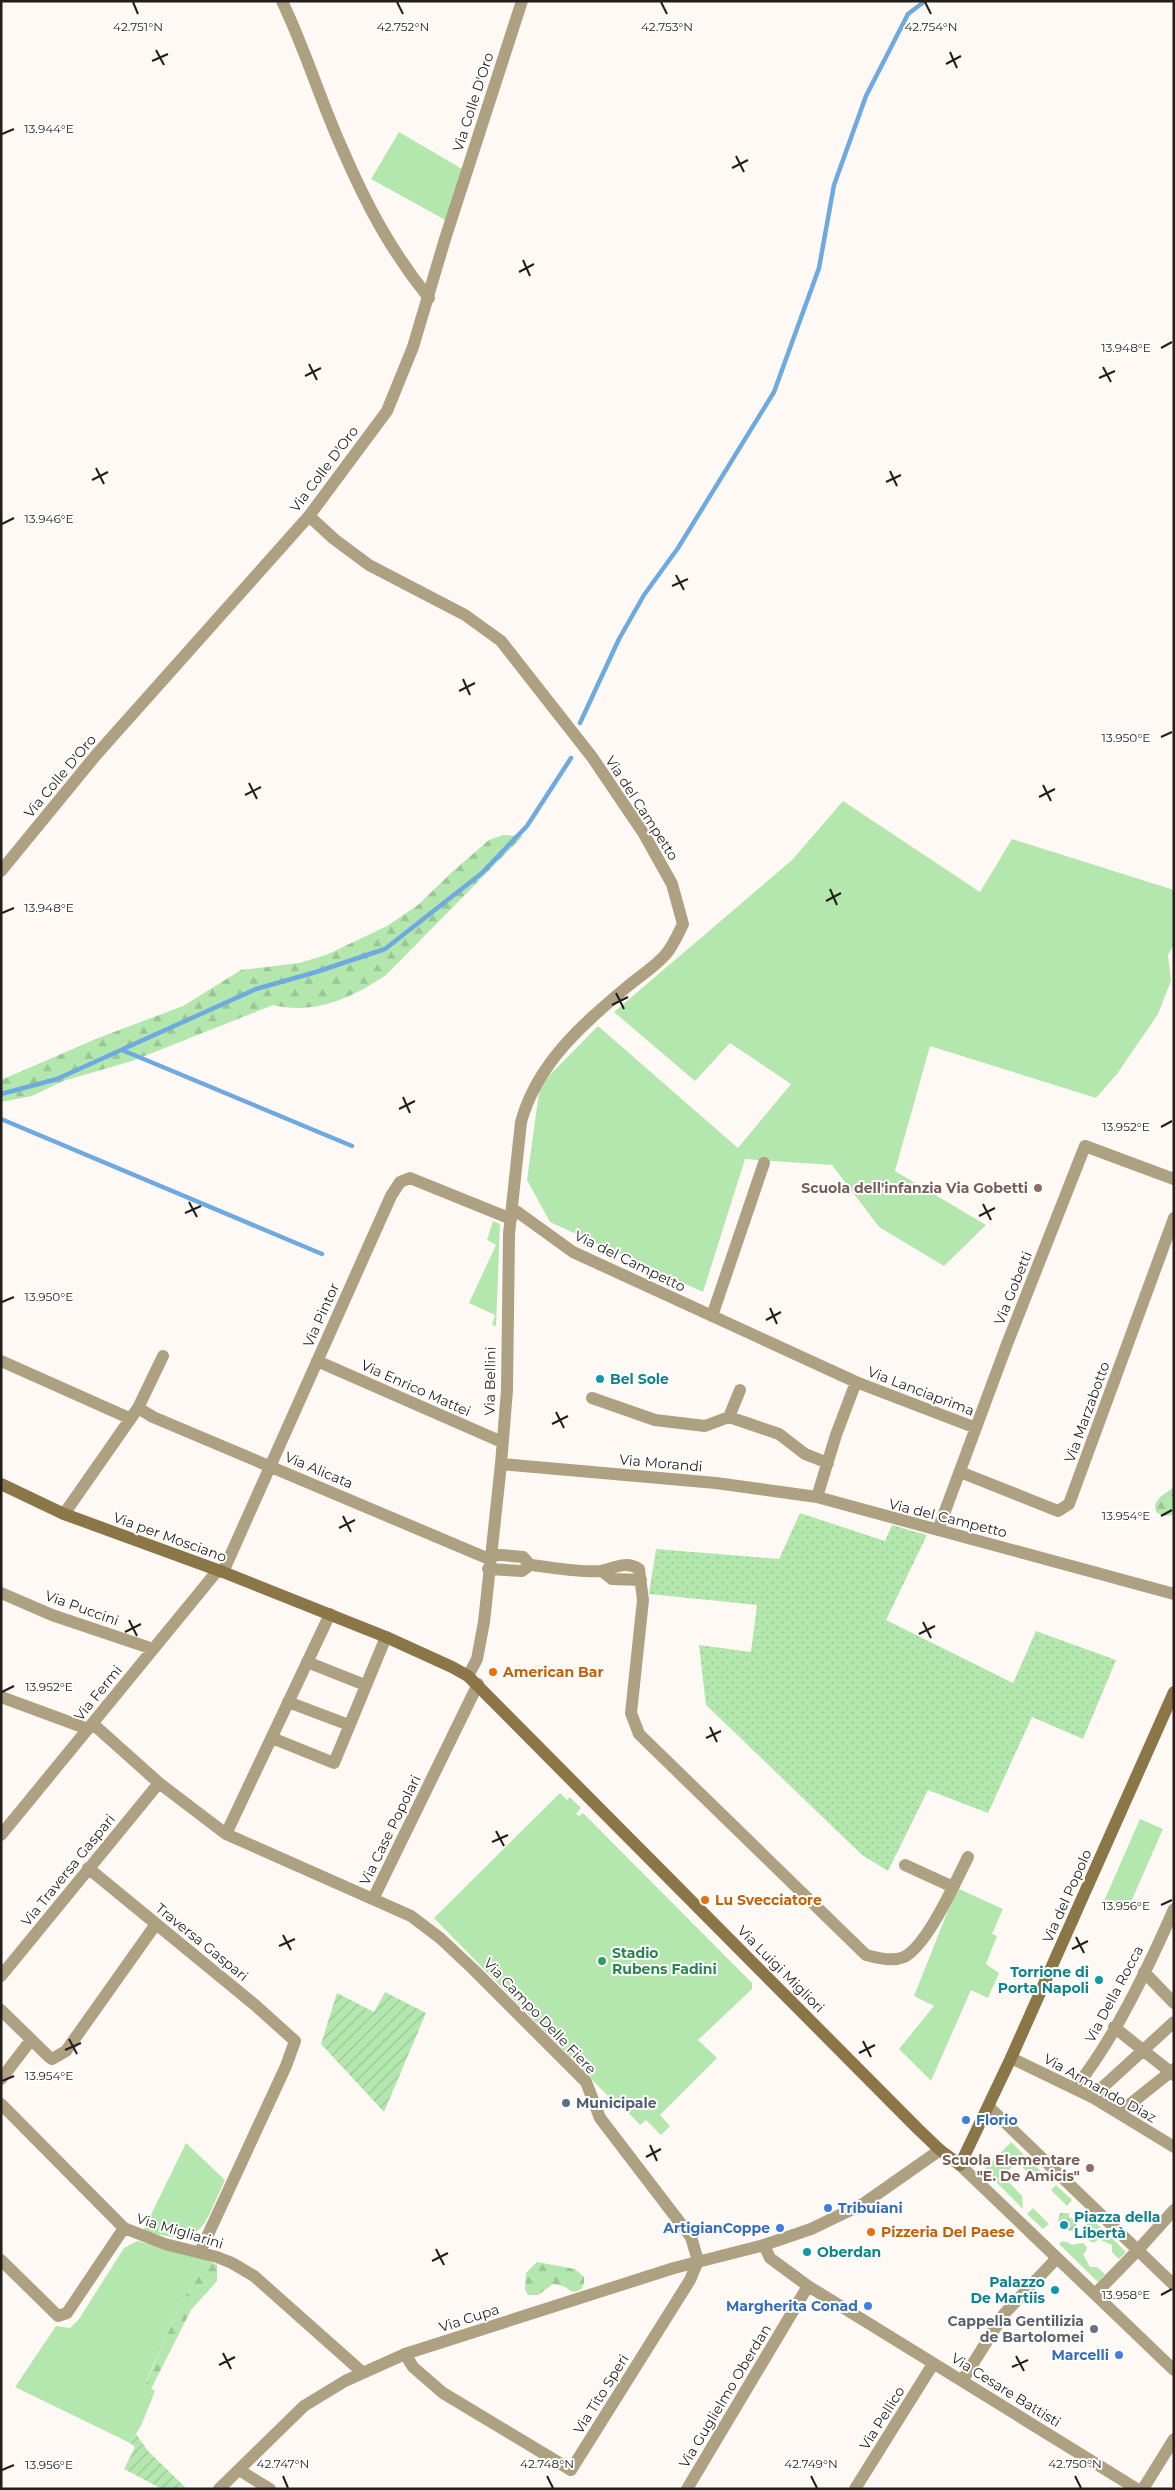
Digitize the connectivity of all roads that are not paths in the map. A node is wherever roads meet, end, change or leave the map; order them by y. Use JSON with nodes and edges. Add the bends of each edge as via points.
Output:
{"nodes":[{"id":1,"x":282,"y":1,"type":"edge"},
{"id":2,"x":522,"y":1,"type":"edge"},
{"id":3,"x":429,"y":298,"type":"junction"},
{"id":4,"x":309,"y":516,"type":"junction"},
{"id":5,"x":1,"y":871,"type":"edge"},
{"id":6,"x":764,"y":1163,"type":"dead end"},
{"id":7,"x":1174,"y":1179,"type":"edge"},
{"id":8,"x":511,"y":1214,"type":"junction"},
{"id":9,"x":1174,"y":1218,"type":"edge"},
{"id":10,"x":712,"y":1316,"type":"junction"},
{"id":11,"x":163,"y":1356,"type":"dead end"},
{"id":12,"x":1,"y":1361,"type":"edge"},
{"id":13,"x":317,"y":1361,"type":"junction"},
{"id":14,"x":856,"y":1382,"type":"junction"},
{"id":15,"x":740,"y":1390,"type":"dead end"},
{"id":16,"x":592,"y":1398,"type":"dead end"},
{"id":17,"x":138,"y":1408,"type":"junction"},
{"id":18,"x":129,"y":1418,"type":"junction"},
{"id":19,"x":729,"y":1418,"type":"junction"},
{"id":20,"x":976,"y":1428,"type":"junction"},
{"id":21,"x":502,"y":1442,"type":"junction"},
{"id":22,"x":828,"y":1463,"type":"junction"},
{"id":23,"x":501,"y":1464,"type":"junction"},
{"id":24,"x":271,"y":1466,"type":"junction"},
{"id":25,"x":960,"y":1472,"type":"junction"},
{"id":26,"x":1,"y":1484,"type":"edge"},
{"id":27,"x":817,"y":1497,"type":"junction"},
{"id":28,"x":64,"y":1514,"type":"junction"},
{"id":29,"x":938,"y":1530,"type":"junction"},
{"id":30,"x":489,"y":1561,"type":"junction"},
{"id":31,"x":221,"y":1571,"type":"junction"},
{"id":32,"x":1,"y":1593,"type":"edge"},
{"id":33,"x":1174,"y":1594,"type":"edge"},
{"id":34,"x":330,"y":1614,"type":"junction"},
{"id":35,"x":386,"y":1637,"type":"junction"},
{"id":36,"x":153,"y":1649,"type":"junction"},
{"id":37,"x":308,"y":1662,"type":"junction"},
{"id":38,"x":473,"y":1680,"type":"junction"},
{"id":39,"x":365,"y":1685,"type":"junction"},
{"id":40,"x":1174,"y":1692,"type":"edge"},
{"id":41,"x":1,"y":1697,"type":"edge"},
{"id":42,"x":288,"y":1702,"type":"junction"},
{"id":43,"x":90,"y":1726,"type":"junction"},
{"id":44,"x":349,"y":1726,"type":"junction"},
{"id":45,"x":272,"y":1738,"type":"junction"},
{"id":46,"x":159,"y":1783,"type":"junction"},
{"id":47,"x":1,"y":1834,"type":"edge"},
{"id":48,"x":226,"y":1834,"type":"junction"},
{"id":49,"x":968,"y":1857,"type":"dead end"},
{"id":50,"x":905,"y":1865,"type":"dead end"},
{"id":51,"x":88,"y":1868,"type":"junction"},
{"id":52,"x":953,"y":1887,"type":"junction"},
{"id":53,"x":374,"y":1899,"type":"junction"},
{"id":54,"x":1174,"y":1909,"type":"edge"},
{"id":55,"x":156,"y":1924,"type":"junction"},
{"id":56,"x":1170,"y":1929,"type":"edge"},
{"id":57,"x":1144,"y":1972,"type":"junction"},
{"id":58,"x":1,"y":1976,"type":"edge"},
{"id":59,"x":1174,"y":2003,"type":"edge"},
{"id":60,"x":1,"y":2010,"type":"edge"},
{"id":61,"x":1174,"y":2022,"type":"edge"},
{"id":62,"x":1114,"y":2027,"type":"junction"},
{"id":63,"x":31,"y":2040,"type":"junction"},
{"id":64,"x":1142,"y":2050,"type":"junction"},
{"id":65,"x":1011,"y":2058,"type":"junction"},
{"id":66,"x":1172,"y":2072,"type":"edge"},
{"id":67,"x":1,"y":2079,"type":"edge"},
{"id":68,"x":1075,"y":2088,"type":"junction"},
{"id":69,"x":1092,"y":2097,"type":"junction"},
{"id":70,"x":1,"y":2104,"type":"edge"},
{"id":71,"x":989,"y":2107,"type":"junction"},
{"id":72,"x":1119,"y":2113,"type":"junction"},
{"id":73,"x":1174,"y":2147,"type":"edge"},
{"id":74,"x":940,"y":2150,"type":"junction"},
{"id":75,"x":960,"y":2165,"type":"junction"},
{"id":76,"x":1174,"y":2210,"type":"edge"},
{"id":77,"x":1169,"y":2222,"type":"edge"},
{"id":78,"x":124,"y":2228,"type":"junction"},
{"id":79,"x":764,"y":2245,"type":"junction"},
{"id":80,"x":1138,"y":2250,"type":"junction"},
{"id":81,"x":200,"y":2252,"type":"junction"},
{"id":82,"x":1057,"y":2258,"type":"junction"},
{"id":83,"x":1,"y":2260,"type":"edge"},
{"id":84,"x":698,"y":2261,"type":"junction"},
{"id":85,"x":1174,"y":2285,"type":"edge"},
{"id":86,"x":808,"y":2286,"type":"junction"},
{"id":87,"x":1095,"y":2294,"type":"junction"},
{"id":88,"x":405,"y":2354,"type":"junction"},
{"id":89,"x":934,"y":2364,"type":"junction"},
{"id":90,"x":1174,"y":2370,"type":"edge"},
{"id":91,"x":362,"y":2372,"type":"junction"},
{"id":92,"x":962,"y":2381,"type":"junction"},
{"id":93,"x":1174,"y":2439,"type":"edge"},
{"id":94,"x":239,"y":2470,"type":"junction"},
{"id":95,"x":220,"y":2489,"type":"edge"},
{"id":96,"x":270,"y":2489,"type":"edge"},
{"id":97,"x":687,"y":2489,"type":"edge"},
{"id":98,"x":855,"y":2489,"type":"edge"},
{"id":99,"x":1137,"y":2489,"type":"edge"},
{"id":100,"x":1143,"y":2489,"type":"edge"}],
"edges":[{"from":1,"to":3,"type":"street","via":[[340,145],[372,214],[402,265]]},
{"from":2,"to":3,"type":"street","name":"Via Colle D'Oro"},
{"from":3,"to":4,"type":"street","name":"Via Colle D'Oro","via":[[387,411]]},
{"from":4,"to":5,"type":"street","name":"Via Colle D'Oro","via":[[96,755]]},
{"from":4,"to":8,"type":"street","name":"Via del Campetto","via":[[369,565],[465,616],[501,641],[592,757],[644,834],[672,884],[683,924],[666,954],[602,1008],[560,1050],[530,1092],[521,1122]]},
{"from":6,"to":10,"type":"street"},
{"from":7,"to":20,"type":"street","name":"Via Gobetti","via":[[1085,1146]]},
{"from":8,"to":10,"type":"street","name":"Via del Campetto","via":[[573,1252]]},
{"from":8,"to":13,"type":"street","name":"Via Pintor","via":[[410,1178],[400,1182]]},
{"from":8,"to":21,"type":"street","name":"Via Bellini","via":[[507,1390]]},
{"from":9,"to":25,"type":"street","name":"Via Marzabotto","via":[[1069,1504],[1058,1511]]},
{"from":10,"to":14,"type":"street","name":"Via del Campetto"},
{"from":11,"to":17,"type":"street"},
{"from":12,"to":18,"type":"street"},
{"from":13,"to":21,"type":"street","name":"Via Enrico Mattei"},
{"from":13,"to":24,"type":"street","name":"Via Pintor"},
{"from":14,"to":20,"type":"street","name":"Via Lanciaprima"},
{"from":14,"to":22,"type":"street"},
{"from":15,"to":19,"type":"street"},
{"from":16,"to":19,"type":"street","via":[[655,1420],[705,1426]]},
{"from":17,"to":18,"type":"street"},
{"from":17,"to":24,"type":"street","name":"Via Alicata"},
{"from":18,"to":28,"type":"street"},
{"from":19,"to":22,"type":"street","via":[[779,1434],[805,1454]]},
{"from":20,"to":25,"type":"street","name":"Via Gobetti"},
{"from":21,"to":23,"type":"street","name":"Via Bellini"},
{"from":22,"to":27,"type":"street"},
{"from":23,"to":27,"type":"street","name":"Via Morandi","via":[[716,1483]]},
{"from":23,"to":30,"type":"street","name":"Via Bellini"},
{"from":24,"to":30,"type":"street","name":"Via Alicata"},
{"from":24,"to":31,"type":"street","name":"Via Pintor"},
{"from":25,"to":29,"type":"street","name":"Via Gobetti"},
{"from":26,"to":28,"type":"main road","name":"Via per Mosciano"},
{"from":27,"to":29,"type":"street","name":"Via del Campetto"},
{"from":28,"to":31,"type":"main road","name":"Via per Mosciano"},
{"from":29,"to":33,"type":"street","name":"Via del Campetto"},
{"from":30,"to":38,"type":"street","name":"Via Bellini"},
{"from":30,"to":52,"type":"street","name":"Via Alicata","via":[[523,1557],[530,1565],[602,1571],[612,1579],[642,1580],[643,1600],[631,1713],[639,1734],[866,1955],[885,1959],[902,1957],[918,1947]]},
{"from":31,"to":34,"type":"main road","name":"Via per Mosciano"},
{"from":31,"to":36,"type":"street","name":"Via Fermi"},
{"from":32,"to":36,"type":"street","name":"Via Puccini"},
{"from":34,"to":35,"type":"main road","name":"Via per Mosciano"},
{"from":34,"to":37,"type":"street"},
{"from":35,"to":38,"type":"main road","name":"Via per Mosciano"},
{"from":35,"to":39,"type":"street"},
{"from":36,"to":43,"type":"street","name":"Via Fermi"},
{"from":37,"to":39,"type":"street"},
{"from":37,"to":42,"type":"street"},
{"from":38,"to":53,"type":"street","name":"Via Case Popolari"},
{"from":38,"to":74,"type":"main road","name":"Via Luigi Migliori"},
{"from":39,"to":44,"type":"street"},
{"from":40,"to":65,"type":"main road","name":"Via del Popolo"},
{"from":41,"to":43,"type":"street"},
{"from":42,"to":44,"type":"street"},
{"from":42,"to":45,"type":"street"},
{"from":43,"to":46,"type":"street"},
{"from":43,"to":47,"type":"street","name":"Via Fermi"},
{"from":44,"to":45,"type":"street","via":[[334,1763]]},
{"from":45,"to":48,"type":"street"},
{"from":46,"to":48,"type":"street"},
{"from":46,"to":51,"type":"street","name":"Via Traversa Gaspari"},
{"from":48,"to":53,"type":"street","name":"Via Case Popolari"},
{"from":49,"to":52,"type":"street"},
{"from":50,"to":52,"type":"street"},
{"from":51,"to":55,"type":"street","name":"Traversa Gaspari"},
{"from":51,"to":58,"type":"street","name":"Via Traversa Gaspari"},
{"from":53,"to":84,"type":"street","name":"Via Campo Delle Fiere","via":[[411,1916],[440,1938],[586,2082],[600,2118],[682,2223],[691,2237]]},
{"from":54,"to":56,"type":"street","name":"Via Della Rocca"},
{"from":55,"to":63,"type":"street","via":[[66,2051],[52,2059]]},
{"from":55,"to":81,"type":"street","name":"Traversa Gaspari","via":[[295,2041]]},
{"from":56,"to":57,"type":"street","name":"Via Della Rocca"},
{"from":57,"to":59,"type":"street"},
{"from":57,"to":62,"type":"street","name":"Via Della Rocca"},
{"from":60,"to":63,"type":"street"},
{"from":61,"to":64,"type":"street"},
{"from":62,"to":64,"type":"street"},
{"from":62,"to":68,"type":"street","name":"Via Della Rocca"},
{"from":63,"to":67,"type":"street"},
{"from":64,"to":66,"type":"street"},
{"from":64,"to":69,"type":"street"},
{"from":65,"to":68,"type":"street","name":"Via Armando Diaz"},
{"from":65,"to":71,"type":"main road","name":"Via del Popolo"},
{"from":66,"to":72,"type":"street"},
{"from":68,"to":69,"type":"street","name":"Via Armando Diaz"},
{"from":69,"to":72,"type":"street","name":"Via Armando Diaz"},
{"from":70,"to":78,"type":"street","name":"Via Migliarini"},
{"from":71,"to":75,"type":"main road","name":"Via del Popolo"},
{"from":71,"to":80,"type":"street"},
{"from":72,"to":73,"type":"street","name":"Via Armando Diaz"},
{"from":74,"to":75,"type":"main road","name":"Via Luigi Migliori"},
{"from":74,"to":79,"type":"street","via":[[845,2214]]},
{"from":75,"to":82,"type":"street"},
{"from":76,"to":77,"type":"street"},
{"from":77,"to":80,"type":"street"},
{"from":78,"to":81,"type":"street","name":"Via Migliarini","via":[[165,2244]]},
{"from":78,"to":83,"type":"street","via":[[67,2313],[58,2316]]},
{"from":79,"to":84,"type":"street","name":"Via Cupa"},
{"from":79,"to":86,"type":"street","via":[[770,2258]]},
{"from":80,"to":85,"type":"street"},
{"from":80,"to":87,"type":"street"},
{"from":81,"to":91,"type":"street","name":"Via Migliarini","via":[[232,2263],[254,2276]]},
{"from":82,"to":87,"type":"street"},
{"from":82,"to":92,"type":"street","via":[[1004,2314]]},
{"from":84,"to":88,"type":"street","name":"Via Cupa"},
{"from":84,"to":88,"type":"street","name":"Via Tito Speri","via":[[690,2280],[571,2470],[443,2393],[413,2367]]},
{"from":86,"to":89,"type":"street","name":"Via Cesare Battisti"},
{"from":86,"to":97,"type":"street","name":"Via Guglielmo Oberdan"},
{"from":87,"to":90,"type":"street"},
{"from":88,"to":91,"type":"street","name":"Via Cupa"},
{"from":89,"to":92,"type":"street","name":"Via Cesare Battisti"},
{"from":89,"to":98,"type":"street","name":"Via Pellico"},
{"from":91,"to":94,"type":"street","name":"Via Cupa","via":[[304,2406]]},
{"from":92,"to":99,"type":"street","name":"Via Cesare Battisti"},
{"from":93,"to":100,"type":"street"},
{"from":94,"to":95,"type":"street","name":"Via Cupa"},
{"from":94,"to":96,"type":"street"}]}
